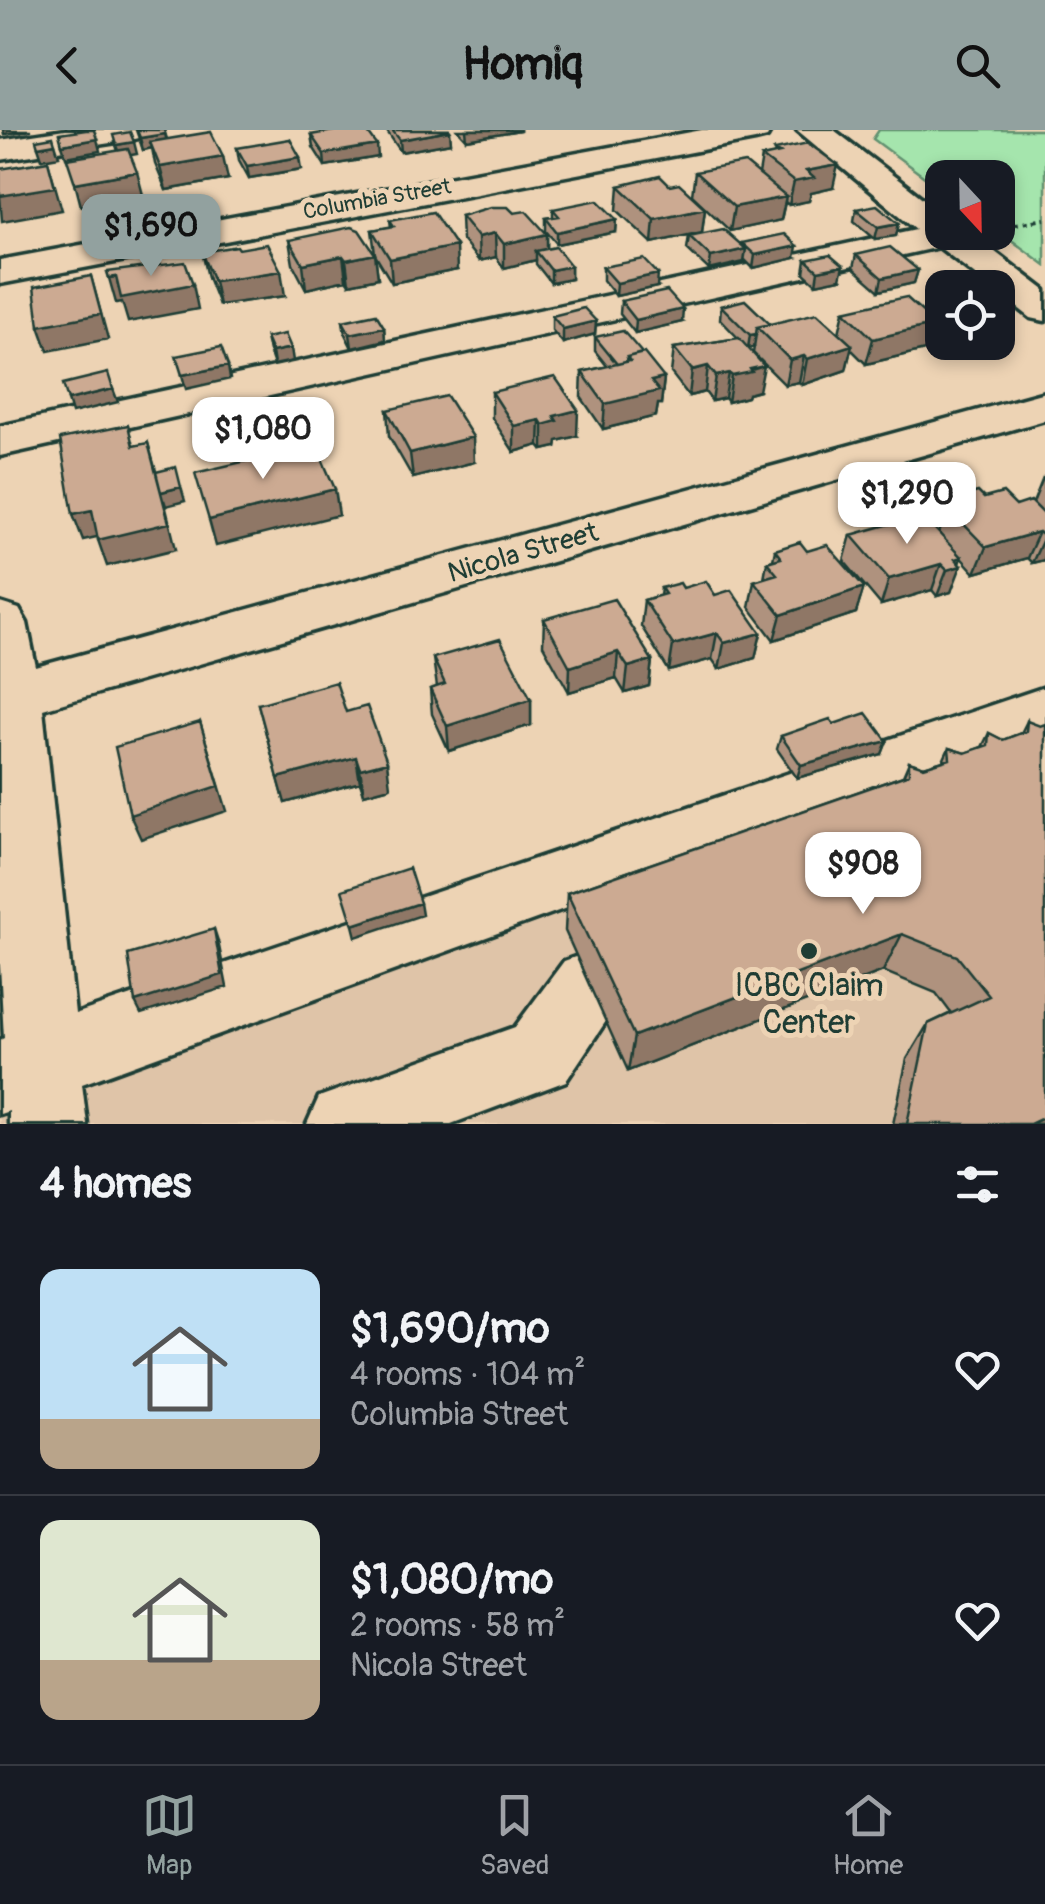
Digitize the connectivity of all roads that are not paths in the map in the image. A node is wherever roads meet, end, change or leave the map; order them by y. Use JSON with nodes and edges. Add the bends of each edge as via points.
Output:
{"nodes":[{"id":1,"x":130,"y":130,"type":"edge"},
{"id":2,"x":755,"y":130,"type":"edge"},
{"id":3,"x":813,"y":130,"type":"edge"},
{"id":4,"x":0,"y":150,"type":"edge"},
{"id":5,"x":925,"y":217,"type":"edge"},
{"id":6,"x":925,"y":236,"type":"edge"},
{"id":7,"x":968,"y":250,"type":"edge"},
{"id":8,"x":0,"y":272,"type":"edge"},
{"id":9,"x":1045,"y":309,"type":"edge"},
{"id":10,"x":1045,"y":406,"type":"edge"},
{"id":11,"x":0,"y":441,"type":"edge"},
{"id":12,"x":0,"y":623,"type":"edge"},
{"id":13,"x":6,"y":698,"type":"edge"},
{"id":14,"x":1045,"y":710,"type":"edge"},
{"id":15,"x":589,"y":985,"type":"edge"},
{"id":16,"x":30,"y":1087,"type":"edge"},
{"id":17,"x":346,"y":1124,"type":"edge"}],
"edges":[{"from":1,"to":4,"type":"street"},
{"from":2,"to":8,"type":"street","name":"Columbia Street"},
{"from":3,"to":5,"type":"street"},
{"from":6,"to":11,"type":"street"},
{"from":7,"to":9,"type":"street"},
{"from":10,"to":13,"type":"street","name":"Nicola Street"},
{"from":12,"to":13,"type":"street"},
{"from":13,"to":16,"type":"street"},
{"from":14,"to":16,"type":"street"},
{"from":15,"to":17,"type":"street","via":[[540,1056]]}]}
